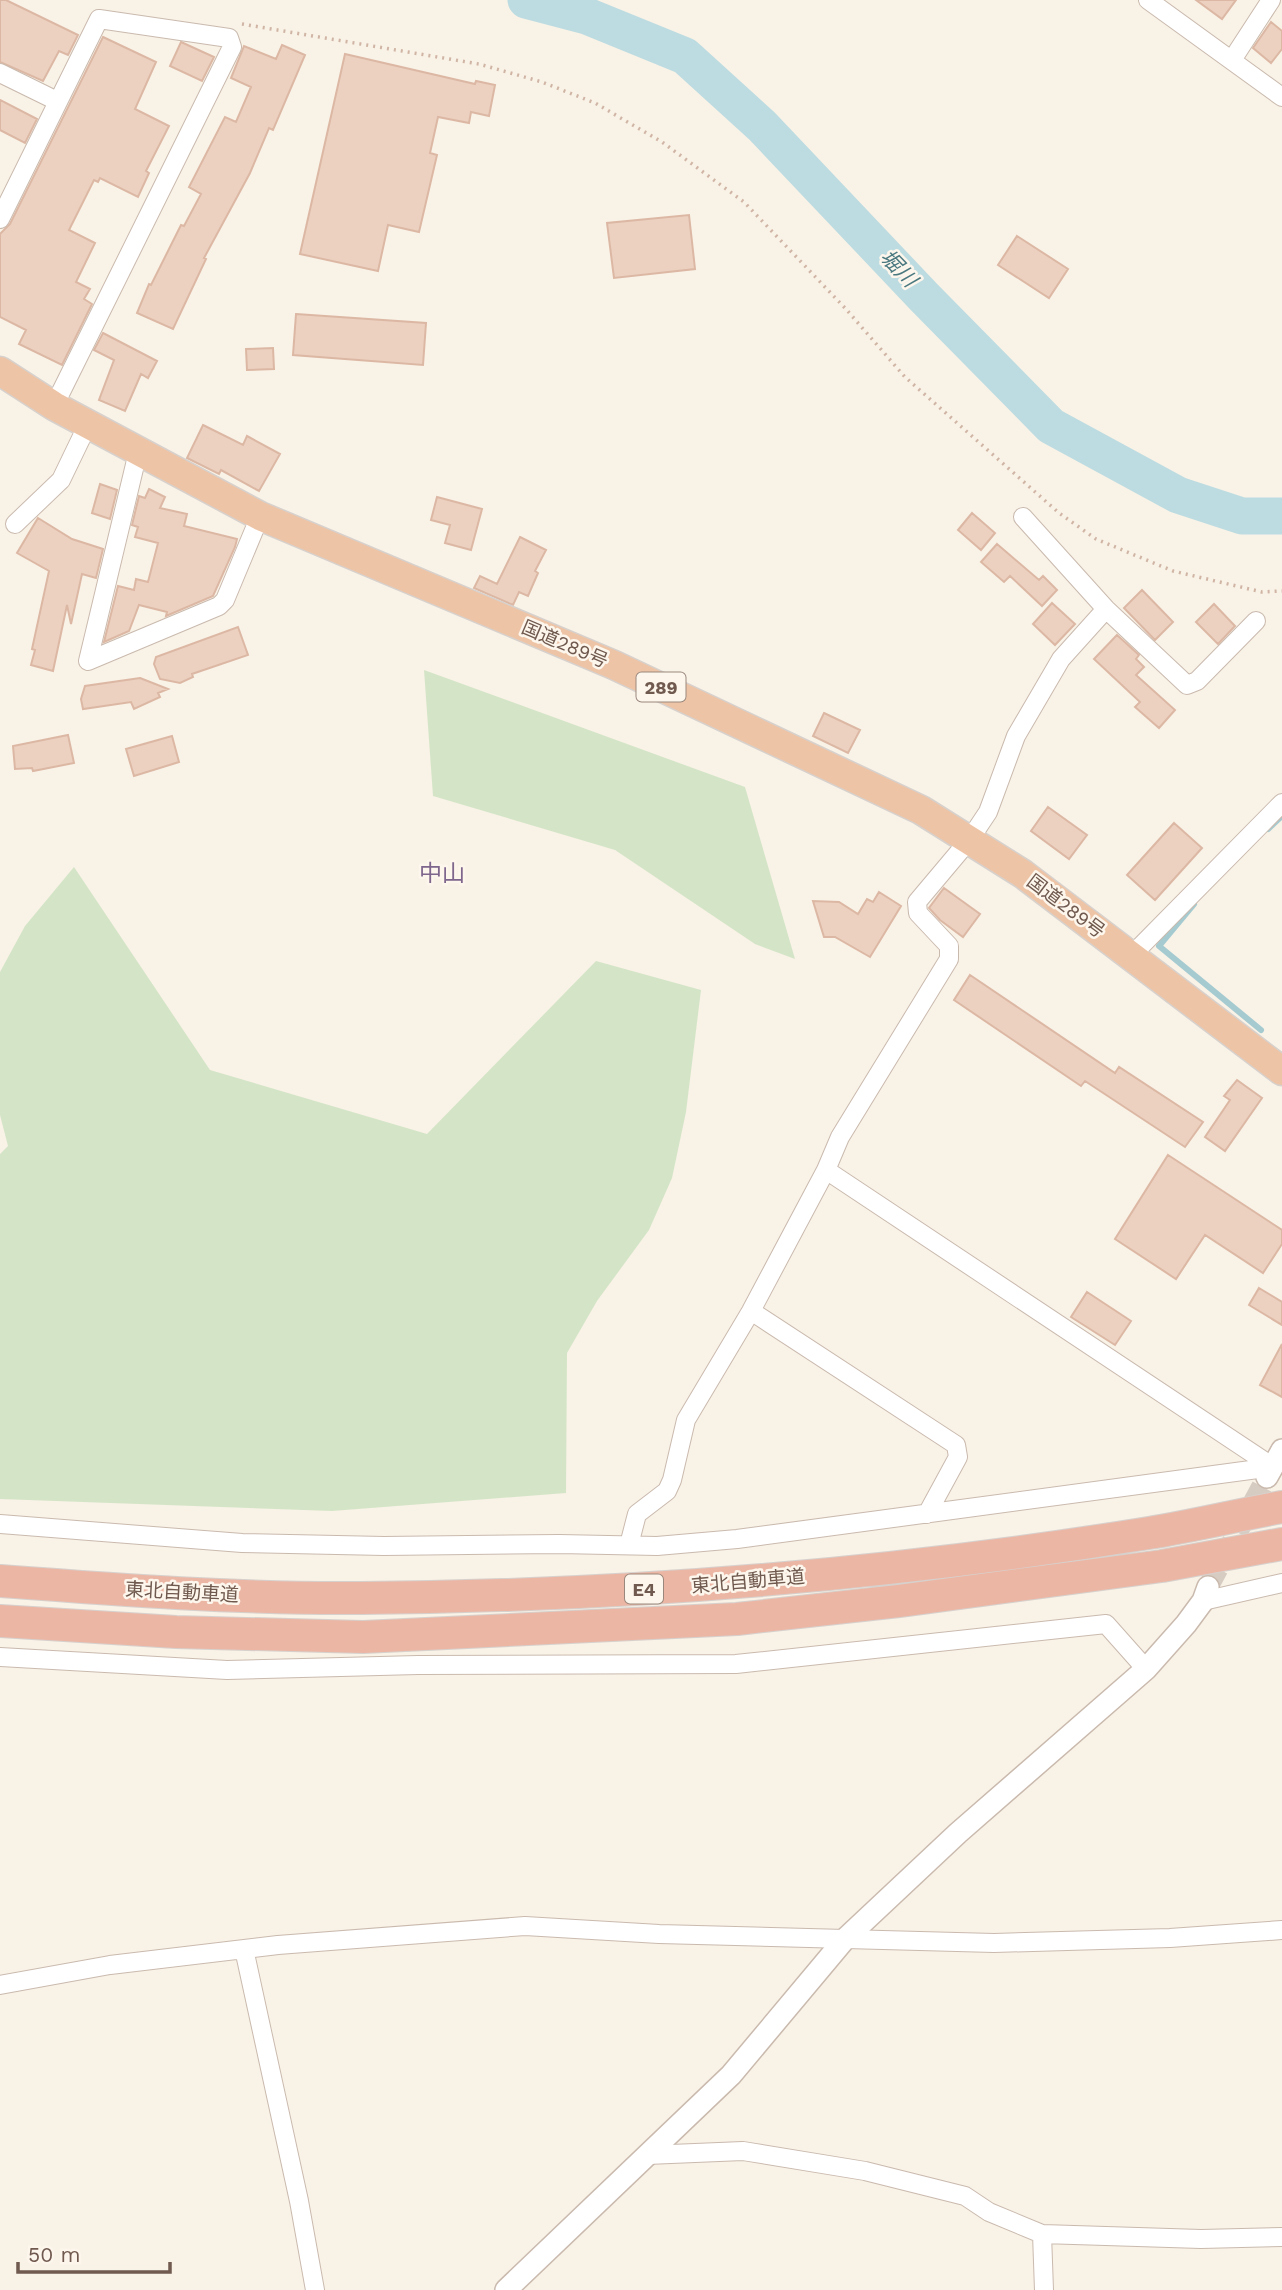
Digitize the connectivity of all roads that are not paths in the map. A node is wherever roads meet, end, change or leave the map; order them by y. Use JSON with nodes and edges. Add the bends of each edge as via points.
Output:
{"nodes":[{"id":1,"x":1148,"y":0,"type":"edge"},
{"id":2,"x":1271,"y":0,"type":"edge"},
{"id":3,"x":1232,"y":60,"type":"junction"},
{"id":4,"x":0,"y":73,"type":"edge"},
{"id":5,"x":1282,"y":97,"type":"edge"},
{"id":6,"x":57,"y":101,"type":"junction"},
{"id":7,"x":0,"y":219,"type":"edge"},
{"id":8,"x":0,"y":371,"type":"edge"},
{"id":9,"x":54,"y":406,"type":"junction"},
{"id":10,"x":88,"y":424,"type":"junction"},
{"id":11,"x":138,"y":452,"type":"junction"},
{"id":12,"x":260,"y":516,"type":"junction"},
{"id":13,"x":1023,"y":517,"type":"dead end"},
{"id":14,"x":15,"y":524,"type":"dead end"},
{"id":15,"x":1106,"y":609,"type":"junction"},
{"id":16,"x":1256,"y":621,"type":"dead end"},
{"id":17,"x":1282,"y":803,"type":"edge"},
{"id":18,"x":970,"y":839,"type":"junction"},
{"id":19,"x":1131,"y":956,"type":"junction"},
{"id":20,"x":1282,"y":1071,"type":"edge"},
{"id":21,"x":826,"y":1170,"type":"junction"},
{"id":22,"x":751,"y":1311,"type":"junction"},
{"id":23,"x":1274,"y":1465,"type":"edge"},
{"id":24,"x":1282,"y":1507,"type":"edge"},
{"id":25,"x":927,"y":1514,"type":"junction"},
{"id":26,"x":0,"y":1524,"type":"edge"},
{"id":27,"x":1282,"y":1544,"type":"edge"},
{"id":28,"x":629,"y":1545,"type":"junction"},
{"id":29,"x":0,"y":1581,"type":"edge"},
{"id":30,"x":1282,"y":1583,"type":"edge"},
{"id":31,"x":1206,"y":1594,"type":"joint"},
{"id":32,"x":0,"y":1621,"type":"edge"},
{"id":33,"x":0,"y":1657,"type":"edge"},
{"id":34,"x":1146,"y":1669,"type":"junction"},
{"id":35,"x":1282,"y":1930,"type":"edge"},
{"id":36,"x":844,"y":1940,"type":"junction"},
{"id":37,"x":244,"y":1949,"type":"junction"},
{"id":38,"x":0,"y":1985,"type":"edge"},
{"id":39,"x":647,"y":2155,"type":"junction"},
{"id":40,"x":1042,"y":2234,"type":"junction"},
{"id":41,"x":1282,"y":2237,"type":"edge"},
{"id":42,"x":315,"y":2290,"type":"edge"},
{"id":43,"x":506,"y":2290,"type":"edge"},
{"id":44,"x":1044,"y":2290,"type":"edge"}],
"edges":[{"from":1,"to":3,"type":"street"},
{"from":2,"to":3,"type":"street"},
{"from":3,"to":5,"type":"street"},
{"from":4,"to":6,"type":"street"},
{"from":6,"to":7,"type":"street"},
{"from":6,"to":9,"type":"street","via":[[99,19],[229,38],[232,47]]},
{"from":8,"to":9,"type":"highway","name":"国道289号","number":"289"},
{"from":9,"to":10,"type":"highway","name":"国道289号","number":"289"},
{"from":10,"to":11,"type":"highway","name":"国道289号","number":"289"},
{"from":10,"to":14,"type":"street","via":[[61,480]]},
{"from":11,"to":12,"type":"highway","name":"国道289号","number":"289"},
{"from":11,"to":12,"type":"street","via":[[88,661],[219,606]]},
{"from":12,"to":18,"type":"highway","name":"国道289号","number":"289","via":[[614,665],[921,810]]},
{"from":13,"to":15,"type":"street"},
{"from":15,"to":16,"type":"street","via":[[1187,685],[1197,681]]},
{"from":15,"to":18,"type":"street","via":[[1061,659],[1016,736],[988,812]]},
{"from":17,"to":19,"type":"street"},
{"from":18,"to":19,"type":"highway","name":"国道289号","number":"289"},
{"from":18,"to":21,"type":"street","via":[[917,902],[918,913],[949,946],[949,959],[840,1137]]},
{"from":19,"to":20,"type":"highway","name":"国道289号","number":"289"},
{"from":21,"to":22,"type":"street"},
{"from":21,"to":23,"type":"street"},
{"from":22,"to":25,"type":"street","via":[[956,1445],[958,1457]]},
{"from":22,"to":28,"type":"street","via":[[686,1420],[667,1491],[637,1514]]},
{"from":23,"to":25,"type":"street"},
{"from":24,"to":29,"type":"highway","name":"東北自動車道","number":"E4","via":[[1022,1552],[729,1584],[360,1598],[174,1594]]},
{"from":25,"to":28,"type":"street","via":[[737,1539]]},
{"from":26,"to":28,"type":"street","via":[[242,1543]]},
{"from":27,"to":32,"type":"highway","name":"東北自動車道","number":"E4","via":[[1162,1566],[737,1619],[363,1637]]},
{"from":30,"to":31,"type":"street"},
{"from":31,"to":34,"type":"street"},
{"from":33,"to":34,"type":"street","via":[[227,1670],[736,1664],[1105,1624]]},
{"from":34,"to":36,"type":"street"},
{"from":35,"to":36,"type":"street","via":[[1034,1942]]},
{"from":36,"to":37,"type":"street","via":[[525,1926]]},
{"from":36,"to":39,"type":"street","via":[[731,2074]]},
{"from":37,"to":38,"type":"street","via":[[110,1965]]},
{"from":37,"to":42,"type":"street"},
{"from":39,"to":40,"type":"street","via":[[743,2151],[865,2171],[965,2196],[989,2212]]},
{"from":39,"to":43,"type":"street"},
{"from":40,"to":41,"type":"street"},
{"from":40,"to":44,"type":"street"}]}
